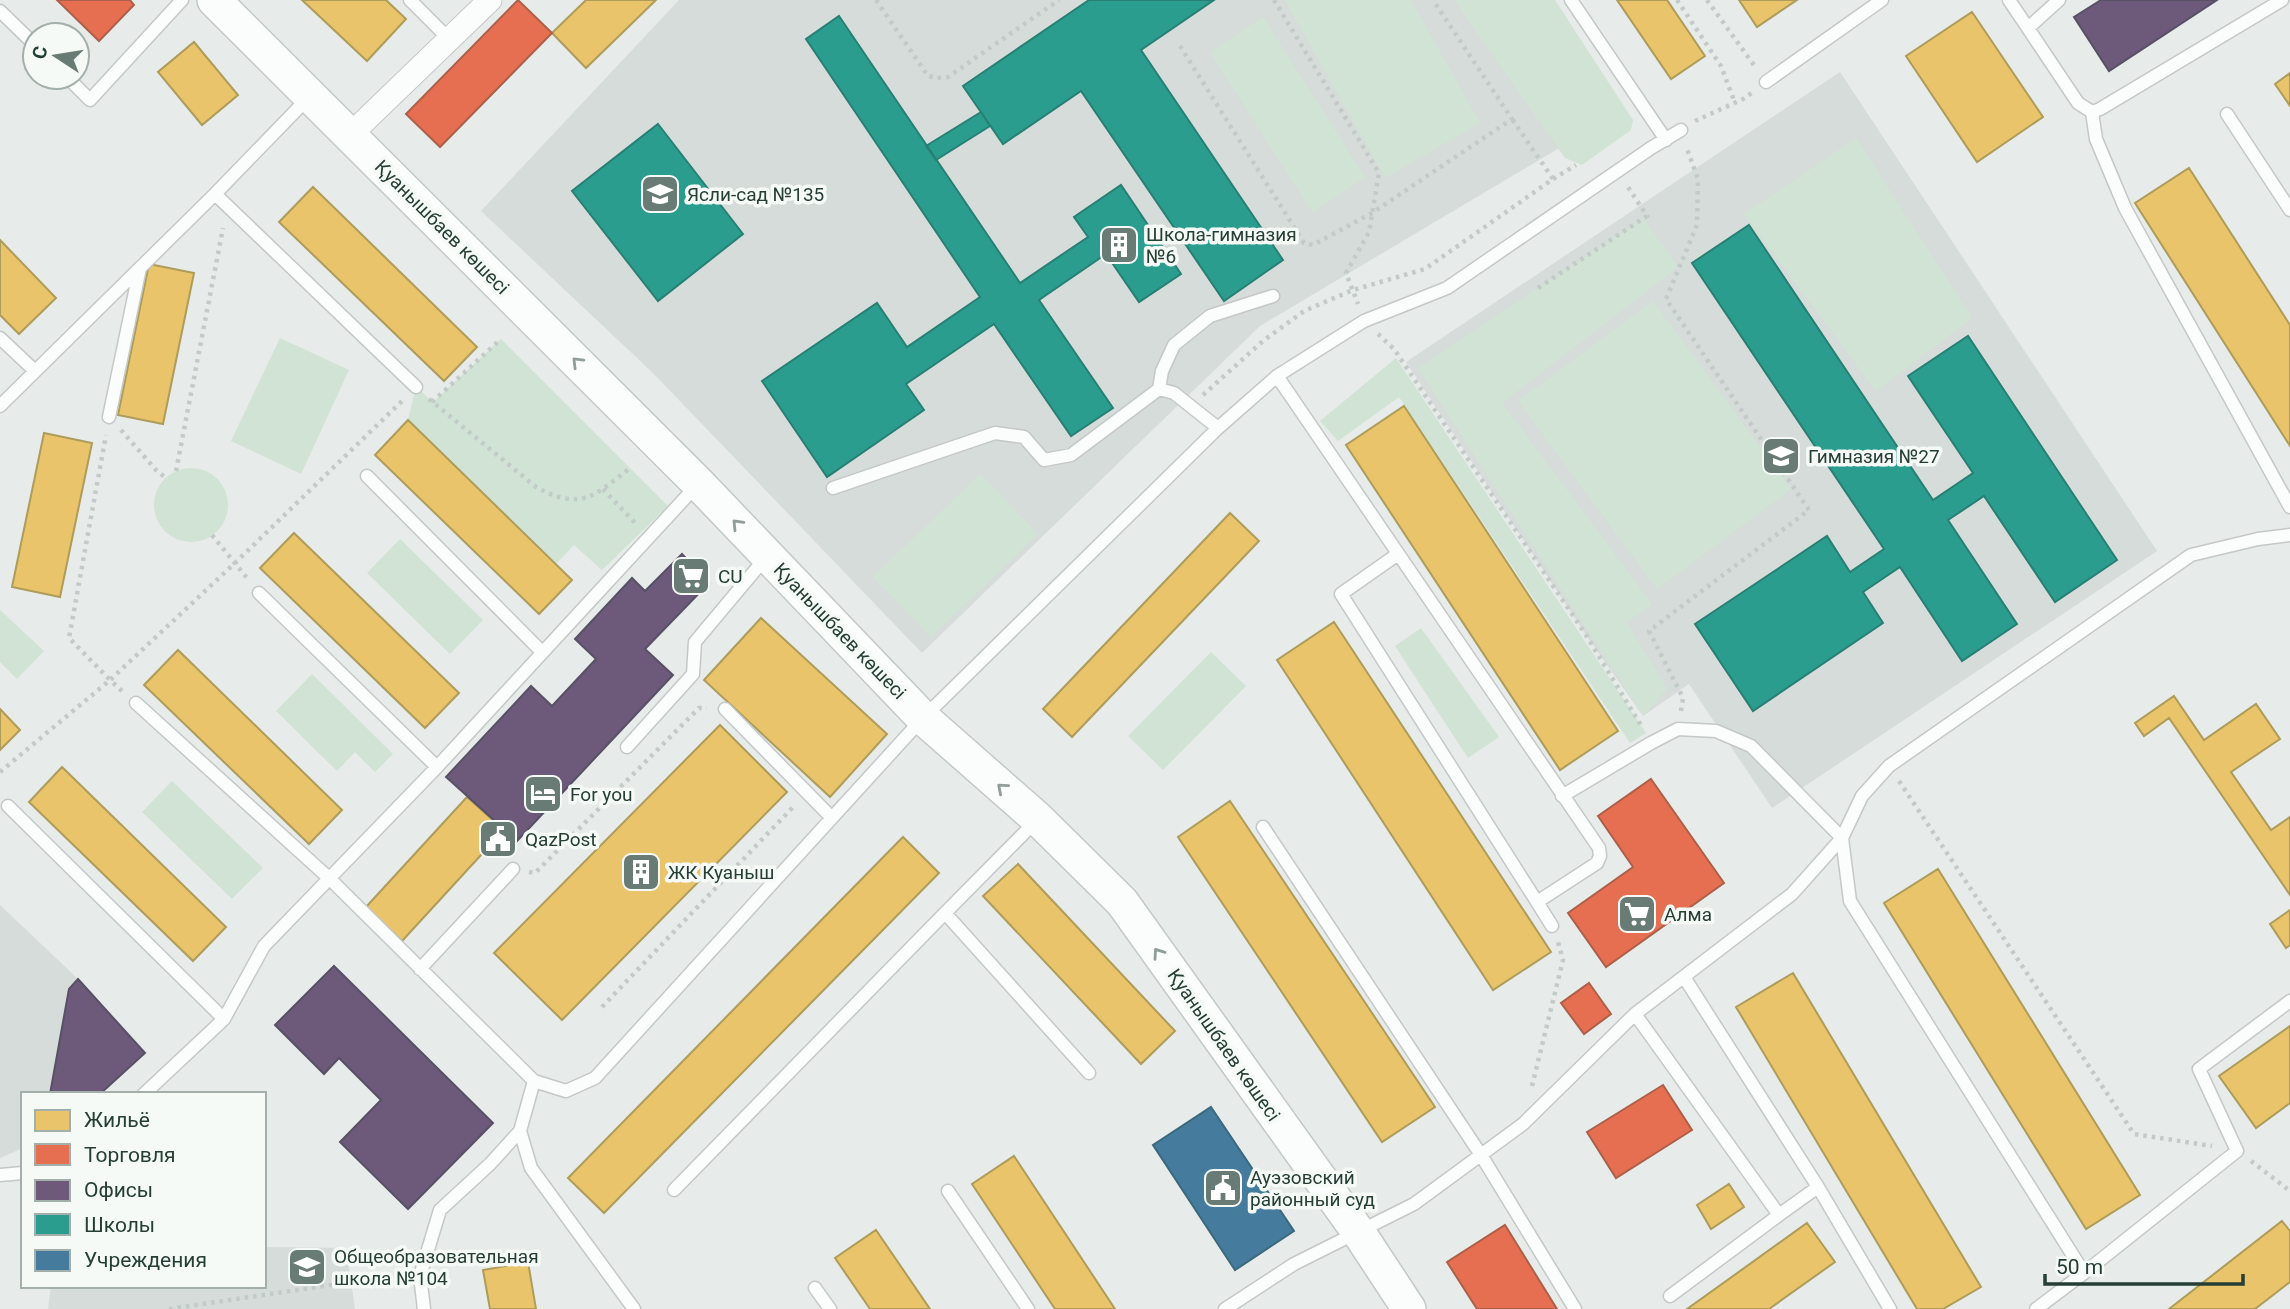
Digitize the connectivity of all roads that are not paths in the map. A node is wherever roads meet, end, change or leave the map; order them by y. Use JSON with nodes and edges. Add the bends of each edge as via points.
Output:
{"nodes":[{"id":1,"x":183,"y":0,"type":"edge"},
{"id":2,"x":214,"y":0,"type":"edge"},
{"id":3,"x":410,"y":0,"type":"edge"},
{"id":4,"x":490,"y":0,"type":"edge"},
{"id":5,"x":1572,"y":0,"type":"edge"},
{"id":6,"x":1882,"y":0,"type":"edge"},
{"id":7,"x":2009,"y":0,"type":"edge"},
{"id":8,"x":2059,"y":0,"type":"edge"},
{"id":9,"x":2282,"y":0,"type":"edge"},
{"id":10,"x":0,"y":11,"type":"edge"},
{"id":11,"x":2028,"y":28,"type":"junction"},
{"id":12,"x":21,"y":32,"type":"edge"},
{"id":13,"x":449,"y":39,"type":"junction"},
{"id":14,"x":1766,"y":82,"type":"road end"},
{"id":15,"x":81,"y":91,"type":"edge"},
{"id":16,"x":311,"y":96,"type":"junction"},
{"id":17,"x":2092,"y":112,"type":"junction"},
{"id":18,"x":2227,"y":114,"type":"dead end"},
{"id":19,"x":1681,"y":130,"type":"road end"},
{"id":20,"x":350,"y":135,"type":"junction"},
{"id":21,"x":1666,"y":140,"type":"junction"},
{"id":22,"x":215,"y":194,"type":"junction"},
{"id":23,"x":2290,"y":210,"type":"edge"},
{"id":24,"x":140,"y":268,"type":"junction"},
{"id":25,"x":1273,"y":296,"type":"dead end"},
{"id":26,"x":0,"y":338,"type":"edge"},
{"id":27,"x":35,"y":371,"type":"junction"},
{"id":28,"x":1277,"y":376,"type":"junction"},
{"id":29,"x":416,"y":387,"type":"road end"},
{"id":30,"x":1159,"y":389,"type":"junction"},
{"id":31,"x":0,"y":406,"type":"edge"},
{"id":32,"x":109,"y":417,"type":"road end"},
{"id":33,"x":1218,"y":428,"type":"junction"},
{"id":34,"x":367,"y":477,"type":"dead end"},
{"id":35,"x":698,"y":483,"type":"junction"},
{"id":36,"x":833,"y":488,"type":"dead end"},
{"id":37,"x":2290,"y":507,"type":"edge"},
{"id":38,"x":2290,"y":535,"type":"edge"},
{"id":39,"x":1398,"y":554,"type":"junction"},
{"id":40,"x":767,"y":555,"type":"junction"},
{"id":41,"x":259,"y":593,"type":"road end"},
{"id":42,"x":542,"y":652,"type":"junction"},
{"id":43,"x":136,"y":703,"type":"road end"},
{"id":44,"x":725,"y":709,"type":"road end"},
{"id":45,"x":923,"y":718,"type":"junction"},
{"id":46,"x":627,"y":747,"type":"dead end"},
{"id":47,"x":437,"y":767,"type":"junction"},
{"id":48,"x":1562,"y":796,"type":"junction"},
{"id":49,"x":8,"y":806,"type":"dead end"},
{"id":50,"x":832,"y":818,"type":"junction"},
{"id":51,"x":1038,"y":819,"type":"junction"},
{"id":52,"x":1263,"y":827,"type":"dead end"},
{"id":53,"x":1842,"y":838,"type":"junction"},
{"id":54,"x":513,"y":869,"type":"dead end"},
{"id":55,"x":330,"y":879,"type":"junction"},
{"id":56,"x":1537,"y":902,"type":"junction"},
{"id":57,"x":945,"y":913,"type":"junction"},
{"id":58,"x":1552,"y":926,"type":"road end"},
{"id":59,"x":420,"y":969,"type":"junction"},
{"id":60,"x":1684,"y":977,"type":"junction"},
{"id":61,"x":2290,"y":1001,"type":"edge"},
{"id":62,"x":1635,"y":1014,"type":"junction"},
{"id":63,"x":224,"y":1019,"type":"junction"},
{"id":64,"x":1089,"y":1073,"type":"dead end"},
{"id":65,"x":534,"y":1081,"type":"junction"},
{"id":66,"x":146,"y":1092,"type":"edge"},
{"id":67,"x":520,"y":1131,"type":"junction"},
{"id":68,"x":1481,"y":1156,"type":"junction"},
{"id":69,"x":21,"y":1173,"type":"edge"},
{"id":70,"x":0,"y":1175,"type":"edge"},
{"id":71,"x":1818,"y":1187,"type":"junction"},
{"id":72,"x":674,"y":1190,"type":"dead end"},
{"id":73,"x":948,"y":1191,"type":"dead end"},
{"id":74,"x":1779,"y":1214,"type":"junction"},
{"id":75,"x":1359,"y":1233,"type":"junction"},
{"id":76,"x":2084,"y":1273,"type":"junction"},
{"id":77,"x":815,"y":1288,"type":"dead end"},
{"id":78,"x":1670,"y":1296,"type":"dead end"},
{"id":79,"x":424,"y":1309,"type":"edge"},
{"id":80,"x":634,"y":1309,"type":"edge"},
{"id":81,"x":830,"y":1309,"type":"edge"},
{"id":82,"x":1027,"y":1309,"type":"edge"},
{"id":83,"x":1225,"y":1309,"type":"edge"},
{"id":84,"x":1409,"y":1309,"type":"edge"},
{"id":85,"x":1575,"y":1309,"type":"edge"},
{"id":86,"x":1890,"y":1309,"type":"edge"},
{"id":87,"x":2036,"y":1309,"type":"edge"}],
"edges":[{"from":1,"to":15,"type":"lane","via":[[90,100]]},
{"from":2,"to":16,"type":"street","name":"Қуанышбаев көшесі"},
{"from":3,"to":13,"type":"lane"},
{"from":4,"to":13,"type":"street"},
{"from":5,"to":21,"type":"lane"},
{"from":6,"to":14,"type":"lane"},
{"from":7,"to":11,"type":"lane"},
{"from":8,"to":11,"type":"lane"},
{"from":9,"to":17,"type":"lane"},
{"from":10,"to":12,"type":"lane"},
{"from":11,"to":17,"type":"lane","via":[[2078,103]]},
{"from":13,"to":20,"type":"street"},
{"from":16,"to":20,"type":"street","name":"Қуанышбаев көшесі"},
{"from":16,"to":22,"type":"lane"},
{"from":17,"to":37,"type":"lane","via":[[2096,139],[2125,208]]},
{"from":18,"to":23,"type":"lane"},
{"from":19,"to":21,"type":"lane"},
{"from":35,"to":20,"type":"street","name":"Қуанышбаев көшесі","one_way":true},
{"from":21,"to":28,"type":"lane","via":[[1447,288],[1364,321]]},
{"from":22,"to":24,"type":"lane"},
{"from":22,"to":29,"type":"lane"},
{"from":24,"to":27,"type":"lane"},
{"from":24,"to":32,"type":"lane"},
{"from":25,"to":30,"type":"lane","via":[[1210,316],[1174,345]]},
{"from":26,"to":27,"type":"lane"},
{"from":27,"to":31,"type":"lane"},
{"from":28,"to":33,"type":"lane"},
{"from":28,"to":39,"type":"lane"},
{"from":30,"to":33,"type":"lane","via":[[1174,393]]},
{"from":30,"to":36,"type":"lane","via":[[1071,455],[1044,460],[1024,437],[995,433]]},
{"from":33,"to":45,"type":"lane"},
{"from":34,"to":42,"type":"lane"},
{"from":40,"to":35,"type":"street","name":"Қуанышбаев көшесі","one_way":true},
{"from":35,"to":42,"type":"lane"},
{"from":38,"to":53,"type":"lane","via":[[2191,555],[1889,766],[1862,796]]},
{"from":39,"to":48,"type":"lane"},
{"from":39,"to":56,"type":"lane","via":[[1341,594]]},
{"from":40,"to":45,"type":"street","name":"Қуанышбаев көшесі"},
{"from":40,"to":46,"type":"lane","via":[[695,642],[693,674]]},
{"from":41,"to":47,"type":"lane"},
{"from":42,"to":47,"type":"lane"},
{"from":43,"to":55,"type":"lane"},
{"from":44,"to":50,"type":"lane"},
{"from":45,"to":50,"type":"lane"},
{"from":51,"to":45,"type":"street","name":"Қуанышбаев көшесі","one_way":true},
{"from":47,"to":55,"type":"lane"},
{"from":48,"to":53,"type":"lane","via":[[1678,729],[1716,731],[1751,746]]},
{"from":48,"to":56,"type":"lane","via":[[1600,856],[1597,863]]},
{"from":49,"to":63,"type":"lane"},
{"from":50,"to":65,"type":"lane","via":[[595,1079],[566,1091]]},
{"from":51,"to":57,"type":"lane"},
{"from":75,"to":51,"type":"street","name":"Қуанышбаев көшесі","one_way":true,"via":[[1122,902]]},
{"from":52,"to":68,"type":"lane"},
{"from":53,"to":60,"type":"lane","via":[[1792,894]]},
{"from":53,"to":76,"type":"lane","via":[[1850,901]]},
{"from":54,"to":59,"type":"lane"},
{"from":55,"to":59,"type":"lane"},
{"from":55,"to":63,"type":"lane","via":[[264,946]]},
{"from":56,"to":58,"type":"lane"},
{"from":57,"to":64,"type":"lane"},
{"from":57,"to":72,"type":"lane"},
{"from":59,"to":65,"type":"lane"},
{"from":60,"to":62,"type":"lane"},
{"from":60,"to":71,"type":"lane"},
{"from":61,"to":76,"type":"lane","via":[[2199,1069],[2237,1150]]},
{"from":62,"to":68,"type":"lane","via":[[1523,1124]]},
{"from":62,"to":74,"type":"lane"},
{"from":63,"to":66,"type":"lane"},
{"from":65,"to":67,"type":"lane"},
{"from":67,"to":79,"type":"lane","via":[[440,1210],[420,1276]]},
{"from":67,"to":80,"type":"lane","via":[[531,1168]]},
{"from":68,"to":75,"type":"lane","via":[[1413,1204]]},
{"from":68,"to":85,"type":"lane"},
{"from":69,"to":70,"type":"lane"},
{"from":71,"to":74,"type":"lane"},
{"from":71,"to":86,"type":"lane"},
{"from":73,"to":82,"type":"lane"},
{"from":74,"to":78,"type":"lane"},
{"from":75,"to":83,"type":"lane","via":[[1294,1264]]},
{"from":75,"to":84,"type":"street","name":"Қуанышбаев көшесі"},
{"from":76,"to":87,"type":"lane"},
{"from":77,"to":81,"type":"lane"}]}
